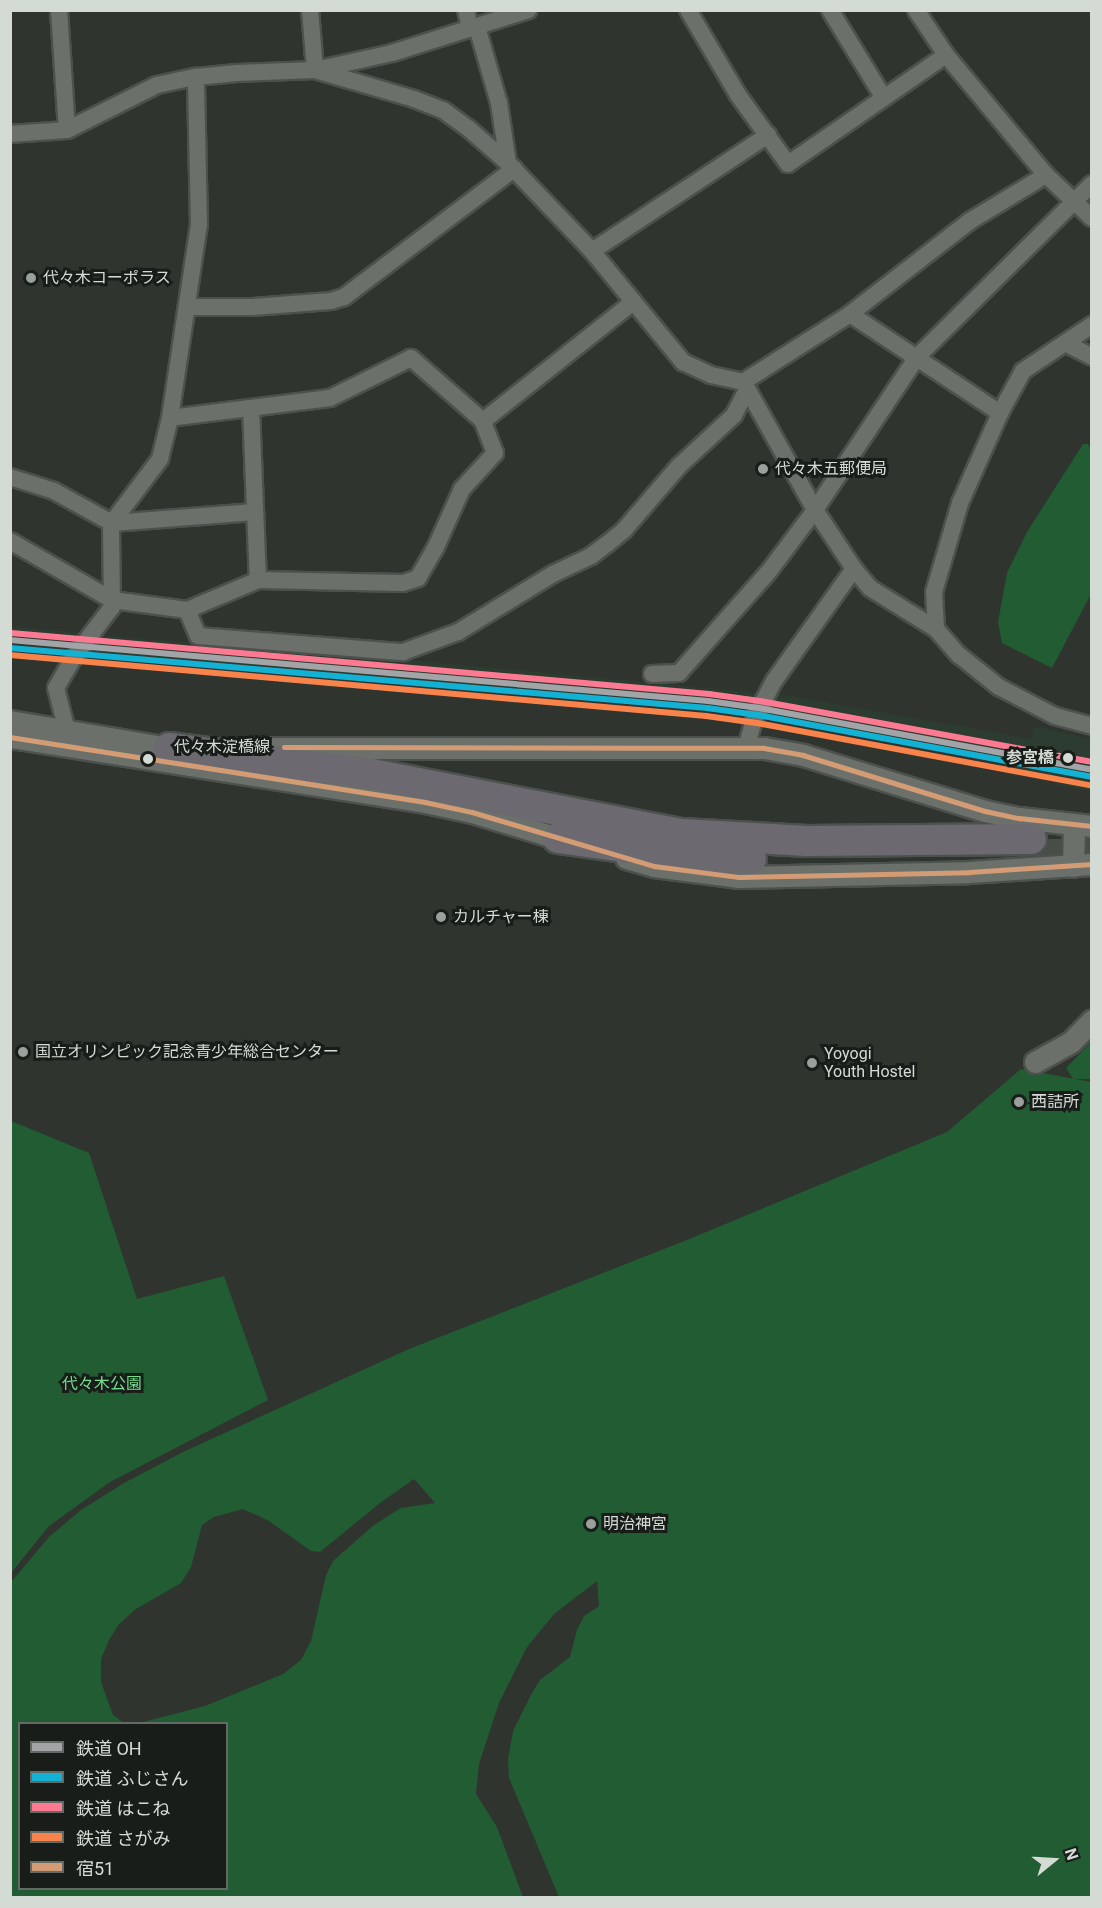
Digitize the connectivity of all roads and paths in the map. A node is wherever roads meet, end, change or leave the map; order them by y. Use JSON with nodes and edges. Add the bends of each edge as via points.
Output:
{"nodes":[{"id":1,"x":59,"y":10,"type":"edge"},
{"id":2,"x":310,"y":10,"type":"edge"},
{"id":3,"x":466,"y":10,"type":"edge"},
{"id":4,"x":528,"y":10,"type":"edge"},
{"id":5,"x":688,"y":10,"type":"edge"},
{"id":6,"x":830,"y":10,"type":"edge"},
{"id":7,"x":916,"y":10,"type":"edge"},
{"id":8,"x":473,"y":28,"type":"junction"},
{"id":9,"x":946,"y":55,"type":"junction"},
{"id":10,"x":315,"y":70,"type":"junction"},
{"id":11,"x":196,"y":77,"type":"junction"},
{"id":12,"x":884,"y":98,"type":"junction"},
{"id":13,"x":67,"y":130,"type":"junction"},
{"id":14,"x":10,"y":134,"type":"edge"},
{"id":15,"x":768,"y":135,"type":"junction"},
{"id":16,"x":511,"y":166,"type":"junction"},
{"id":17,"x":1046,"y":175,"type":"junction"},
{"id":18,"x":1092,"y":184,"type":"edge"},
{"id":19,"x":1074,"y":200,"type":"junction"},
{"id":20,"x":1092,"y":218,"type":"edge"},
{"id":21,"x":592,"y":251,"type":"junction"},
{"id":22,"x":632,"y":303,"type":"junction"},
{"id":23,"x":188,"y":307,"type":"junction"},
{"id":24,"x":850,"y":314,"type":"junction"},
{"id":25,"x":1092,"y":325,"type":"edge"},
{"id":26,"x":1065,"y":343,"type":"junction"},
{"id":27,"x":916,"y":357,"type":"junction"},
{"id":28,"x":1092,"y":357,"type":"edge"},
{"id":29,"x":745,"y":386,"type":"junction"},
{"id":30,"x":251,"y":408,"type":"junction"},
{"id":31,"x":1000,"y":413,"type":"junction"},
{"id":32,"x":170,"y":418,"type":"junction"},
{"id":33,"x":483,"y":421,"type":"junction"},
{"id":34,"x":10,"y":477,"type":"edge"},
{"id":35,"x":815,"y":510,"type":"junction"},
{"id":36,"x":255,"y":512,"type":"junction"},
{"id":37,"x":112,"y":523,"type":"junction"},
{"id":38,"x":10,"y":541,"type":"edge"},
{"id":39,"x":854,"y":569,"type":"junction"},
{"id":40,"x":258,"y":580,"type":"junction"},
{"id":41,"x":112,"y":600,"type":"junction"},
{"id":42,"x":187,"y":610,"type":"junction"},
{"id":43,"x":936,"y":629,"type":"junction"},
{"id":44,"x":652,"y":674,"type":"dead end"},
{"id":45,"x":10,"y":721,"type":"edge"},
{"id":46,"x":1092,"y":726,"type":"edge"},
{"id":47,"x":67,"y":731,"type":"junction"},
{"id":48,"x":10,"y":737,"type":"edge"},
{"id":49,"x":169,"y":748,"type":"junction"},
{"id":50,"x":746,"y":748,"type":"junction"},
{"id":51,"x":1083,"y":825,"type":"edge"},
{"id":52,"x":558,"y":838,"type":"junction"},
{"id":53,"x":1082,"y":865,"type":"edge"},
{"id":54,"x":1092,"y":1020,"type":"edge"},
{"id":55,"x":1035,"y":1062,"type":"dead end"}],
"edges":[{"from":1,"to":13,"type":"street"},
{"from":2,"to":10,"type":"street"},
{"from":3,"to":8,"type":"street"},
{"from":4,"to":8,"type":"street"},
{"from":5,"to":15,"type":"street","via":[[738,95]]},
{"from":6,"to":12,"type":"street"},
{"from":7,"to":9,"type":"street"},
{"from":8,"to":10,"type":"street","via":[[392,53]]},
{"from":8,"to":16,"type":"street","via":[[499,103]]},
{"from":9,"to":12,"type":"street"},
{"from":9,"to":17,"type":"street"},
{"from":10,"to":11,"type":"street"},
{"from":10,"to":16,"type":"street","via":[[442,110]]},
{"from":11,"to":13,"type":"street","via":[[157,85]]},
{"from":11,"to":23,"type":"street","via":[[199,225]]},
{"from":12,"to":15,"type":"street","via":[[789,164]]},
{"from":13,"to":14,"type":"street"},
{"from":15,"to":21,"type":"street"},
{"from":16,"to":21,"type":"street"},
{"from":16,"to":23,"type":"street","via":[[344,297],[253,307]]},
{"from":17,"to":19,"type":"street"},
{"from":17,"to":24,"type":"street","via":[[970,222]]},
{"from":18,"to":19,"type":"street"},
{"from":19,"to":20,"type":"street"},
{"from":19,"to":27,"type":"street"},
{"from":21,"to":22,"type":"street"},
{"from":22,"to":29,"type":"street","via":[[682,362]]},
{"from":22,"to":33,"type":"street"},
{"from":23,"to":32,"type":"street"},
{"from":24,"to":27,"type":"street"},
{"from":24,"to":29,"type":"street"},
{"from":25,"to":26,"type":"street"},
{"from":26,"to":28,"type":"street"},
{"from":26,"to":31,"type":"street","via":[[1023,370]]},
{"from":27,"to":31,"type":"street"},
{"from":27,"to":35,"type":"street"},
{"from":29,"to":35,"type":"street"},
{"from":29,"to":42,"type":"street","via":[[734,415],[679,466],[624,530],[591,556],[449,635],[403,652],[198,636]]},
{"from":30,"to":32,"type":"street"},
{"from":30,"to":33,"type":"street","via":[[330,398],[411,358]]},
{"from":30,"to":36,"type":"street"},
{"from":31,"to":43,"type":"street","via":[[956,514],[934,592]]},
{"from":32,"to":37,"type":"street","via":[[160,459]]},
{"from":33,"to":40,"type":"street","via":[[495,453],[462,489],[418,578],[403,583]]},
{"from":34,"to":37,"type":"street","via":[[54,491]]},
{"from":35,"to":39,"type":"street"},
{"from":35,"to":44,"type":"street","via":[[770,570],[679,673]]},
{"from":36,"to":37,"type":"street"},
{"from":36,"to":40,"type":"street"},
{"from":37,"to":41,"type":"street"},
{"from":38,"to":41,"type":"street"},
{"from":39,"to":43,"type":"street","via":[[870,588]]},
{"from":39,"to":50,"type":"street","via":[[774,681],[755,717]]},
{"from":40,"to":42,"type":"street"},
{"from":41,"to":42,"type":"street"},
{"from":41,"to":47,"type":"street","via":[[112,607],[73,658],[56,688]]},
{"from":43,"to":46,"type":"street","via":[[959,655],[999,687],[1055,716]]},
{"from":45,"to":47,"type":"street","name":"代々木淀橋線"},
{"from":47,"to":49,"type":"street","name":"代々木淀橋線"},
{"from":48,"to":52,"type":"street","name":"代々木淀橋線","via":[[424,802]]},
{"from":49,"to":50,"type":"street","name":"代々木淀橋線"},
{"from":49,"to":52,"type":"highway","via":[[372,774],[682,834],[1031,846],[739,859]]},
{"from":50,"to":51,"type":"street","name":"代々木淀橋線","via":[[803,755],[984,811]]},
{"from":51,"to":53,"type":"street","name":"代々木淀橋線"},
{"from":52,"to":53,"type":"street","name":"代々木淀橋線","via":[[654,866],[740,876],[969,872]]},
{"from":54,"to":55,"type":"street","via":[[1071,1042]]}]}
